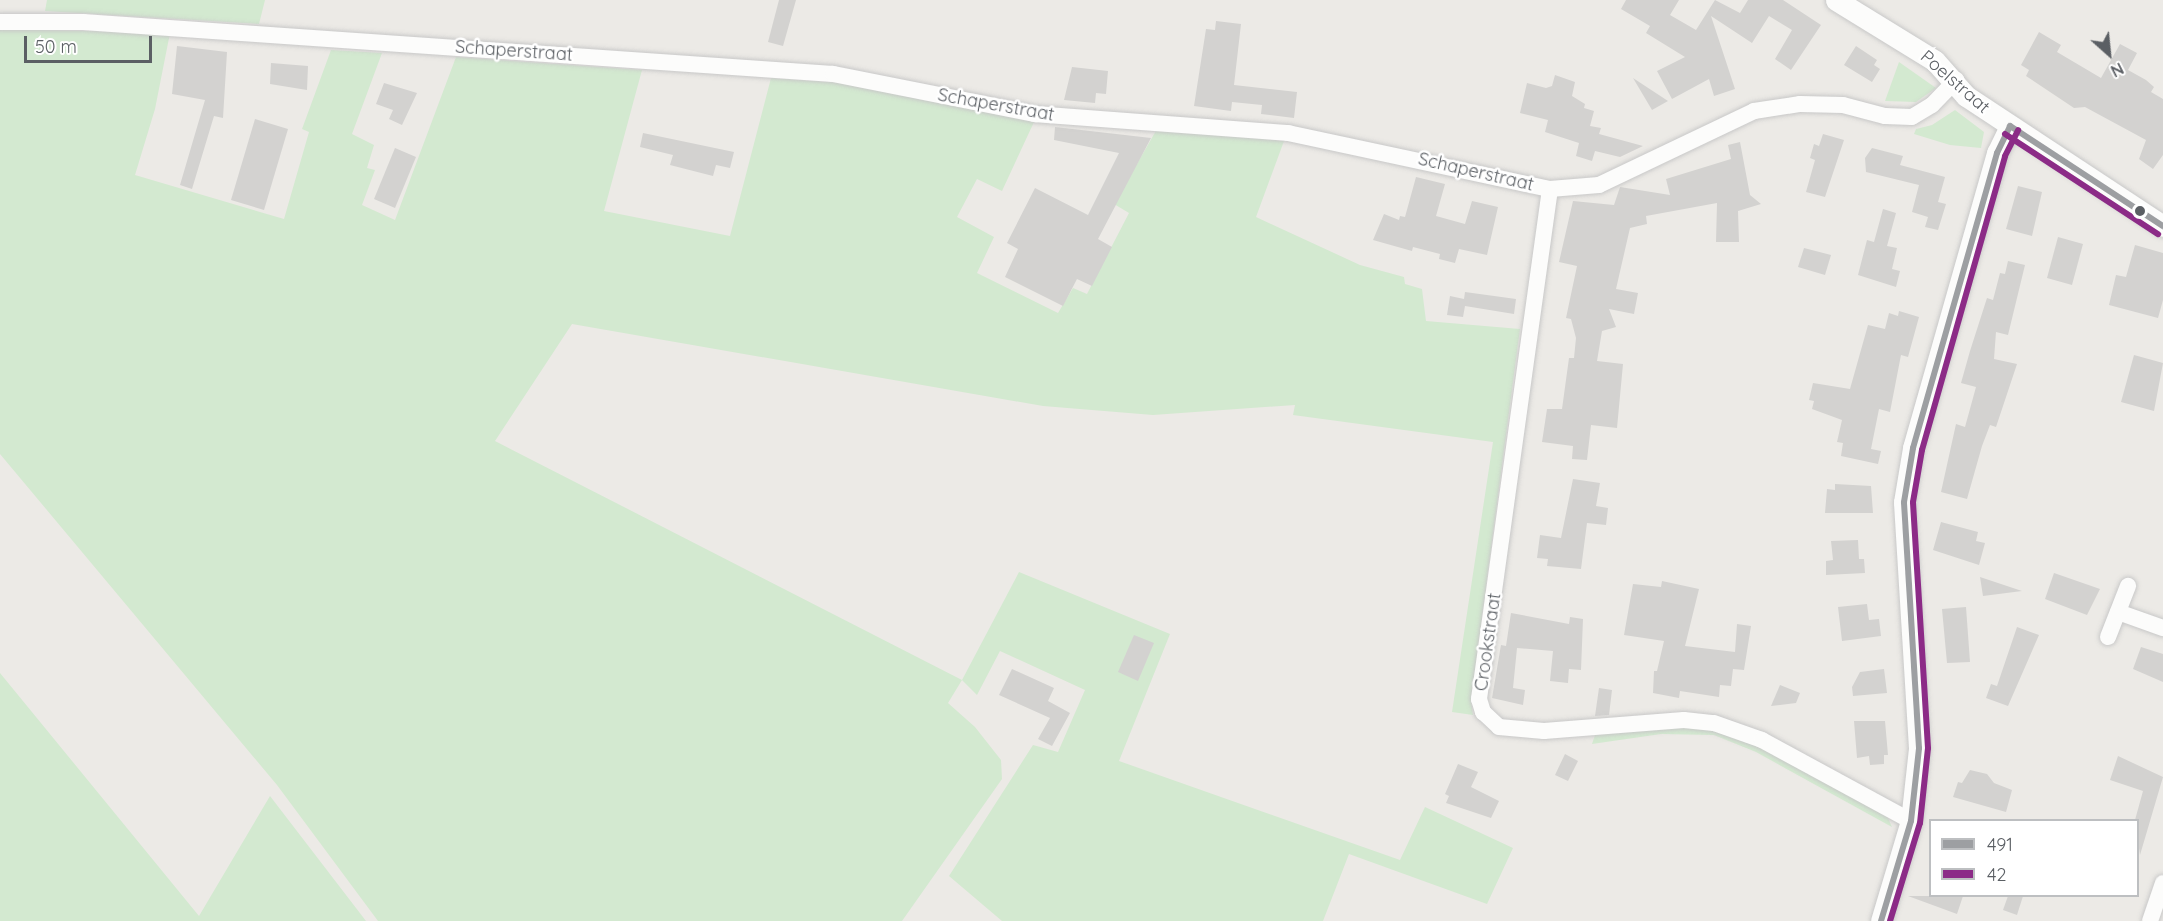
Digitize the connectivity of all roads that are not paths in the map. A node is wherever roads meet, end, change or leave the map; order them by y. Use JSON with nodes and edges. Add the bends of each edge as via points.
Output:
{"nodes":[{"id":1,"x":1836,"y":0,"type":"edge"},
{"id":2,"x":1857,"y":6,"type":"edge"},
{"id":3,"x":0,"y":22,"type":"edge"},
{"id":4,"x":1956,"y":80,"type":"junction"},
{"id":5,"x":2010,"y":126,"type":"junction"},
{"id":6,"x":1550,"y":189,"type":"junction"},
{"id":7,"x":2163,"y":226,"type":"edge"},
{"id":8,"x":2128,"y":586,"type":"dead end"},
{"id":9,"x":2118,"y":612,"type":"junction"},
{"id":10,"x":2163,"y":627,"type":"edge"},
{"id":11,"x":2108,"y":637,"type":"dead end"},
{"id":12,"x":1911,"y":821,"type":"junction"},
{"id":13,"x":2163,"y":883,"type":"edge"},
{"id":14,"x":1881,"y":921,"type":"edge"},
{"id":15,"x":2150,"y":921,"type":"edge"}],
"edges":[{"from":1,"to":2,"type":"street","name":"Poelstraat"},
{"from":2,"to":4,"type":"street","name":"Poelstraat"},
{"from":3,"to":6,"type":"street","name":"Schaperstraat","via":[[106,23],[833,74],[1035,114],[1288,133]]},
{"from":4,"to":5,"type":"street","name":"Poelstraat","via":[[1966,96]]},
{"from":4,"to":6,"type":"street","name":"Schaperstraat","via":[[1932,105],[1912,117],[1885,116],[1843,105],[1800,104],[1762,110],[1599,185]]},
{"from":5,"to":7,"type":"street","name":"Poelstraat"},
{"from":5,"to":12,"type":"street","via":[[1997,153],[1913,448],[1904,502],[1919,748]]},
{"from":6,"to":12,"type":"street","name":"Crookstraat","via":[[1479,699],[1483,712],[1499,727],[1544,732],[1684,720],[1714,723],[1762,740]]},
{"from":8,"to":9,"type":"street"},
{"from":9,"to":10,"type":"street"},
{"from":9,"to":11,"type":"street"},
{"from":12,"to":14,"type":"street"},
{"from":13,"to":15,"type":"street"}]}
